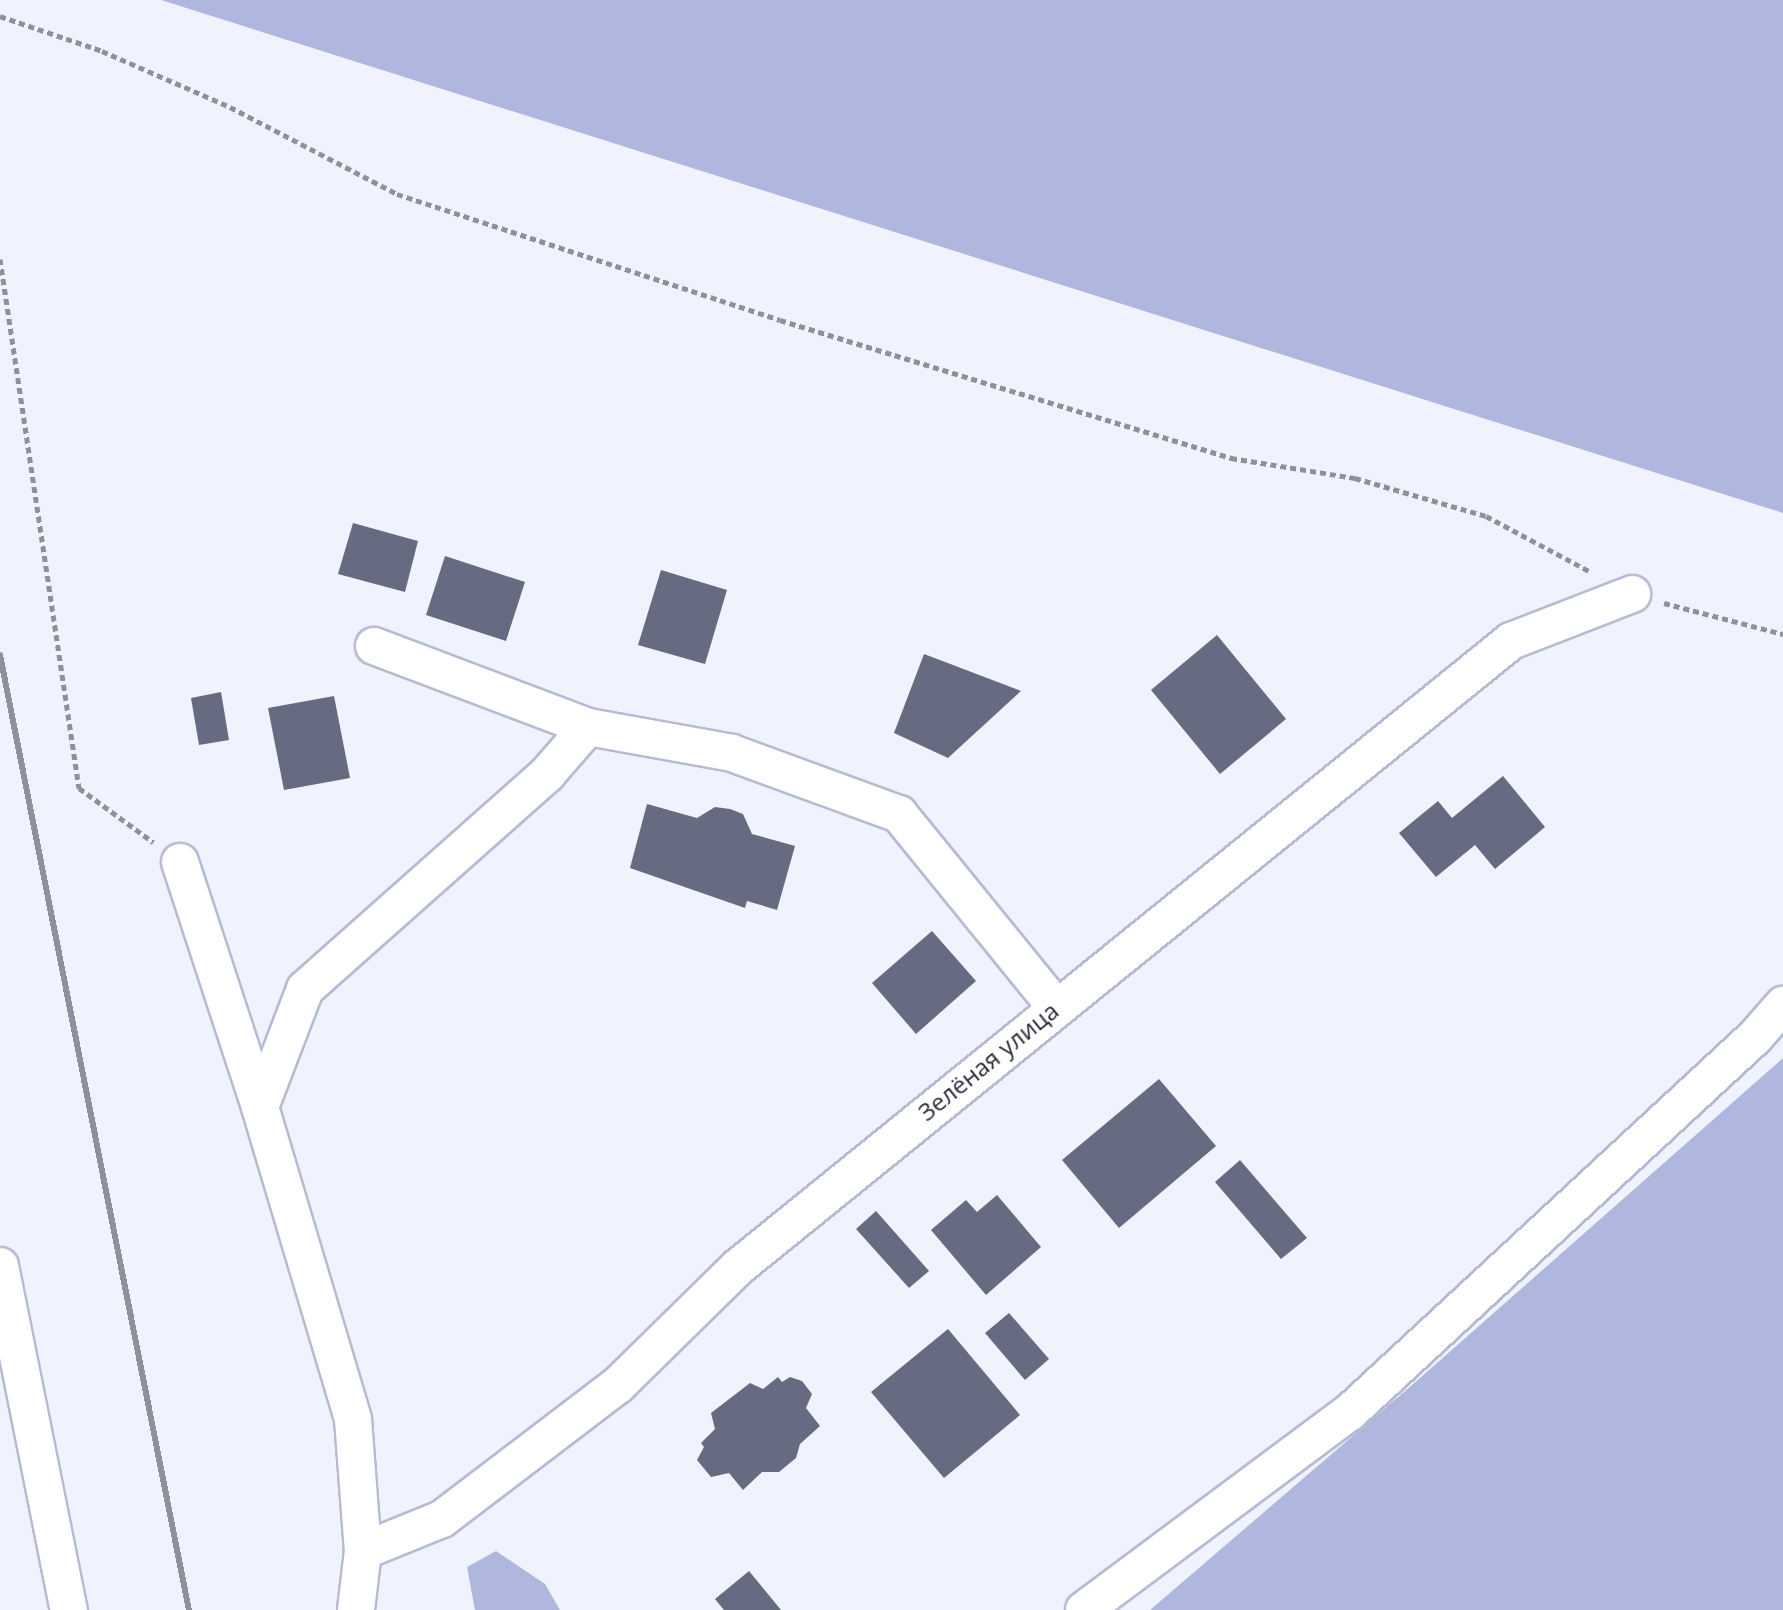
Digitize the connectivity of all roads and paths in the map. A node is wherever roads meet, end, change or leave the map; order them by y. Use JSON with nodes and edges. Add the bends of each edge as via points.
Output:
{"nodes":[{"id":1,"x":0,"y":16,"type":"edge"},
{"id":2,"x":0,"y":259,"type":"edge"},
{"id":3,"x":1632,"y":594,"type":"junction"},
{"id":4,"x":1783,"y":634,"type":"edge"},
{"id":5,"x":374,"y":646,"type":"dead end"},
{"id":6,"x":588,"y":727,"type":"junction"},
{"id":7,"x":180,"y":862,"type":"joint"},
{"id":8,"x":1783,"y":1005,"type":"edge"},
{"id":9,"x":1055,"y":1006,"type":"junction"},
{"id":10,"x":260,"y":1107,"type":"junction"},
{"id":11,"x":1,"y":1284,"type":"edge"},
{"id":12,"x":363,"y":1551,"type":"junction"},
{"id":13,"x":69,"y":1610,"type":"edge"},
{"id":14,"x":356,"y":1610,"type":"edge"},
{"id":15,"x":1084,"y":1610,"type":"edge"}],
"edges":[{"from":1,"to":3,"type":"path","via":[[102,51],[215,101],[397,194],[780,320],[1231,458],[1355,478],[1486,516]]},
{"from":2,"to":7,"type":"path","via":[[79,788]]},
{"from":3,"to":4,"type":"path"},
{"from":3,"to":9,"type":"street","name":"Зелёная улица","via":[[1511,641]]},
{"from":5,"to":6,"type":"street"},
{"from":6,"to":9,"type":"street","via":[[732,753],[899,814]]},
{"from":6,"to":10,"type":"street","via":[[547,774],[305,989]]},
{"from":7,"to":10,"type":"street"},
{"from":8,"to":15,"type":"street","via":[[1745,1047],[1350,1412]]},
{"from":9,"to":12,"type":"street","name":"Зелёная улица","via":[[737,1268],[618,1385],[442,1519]]},
{"from":10,"to":12,"type":"street","via":[[353,1419]]},
{"from":11,"to":13,"type":"street"},
{"from":12,"to":14,"type":"street"}]}
